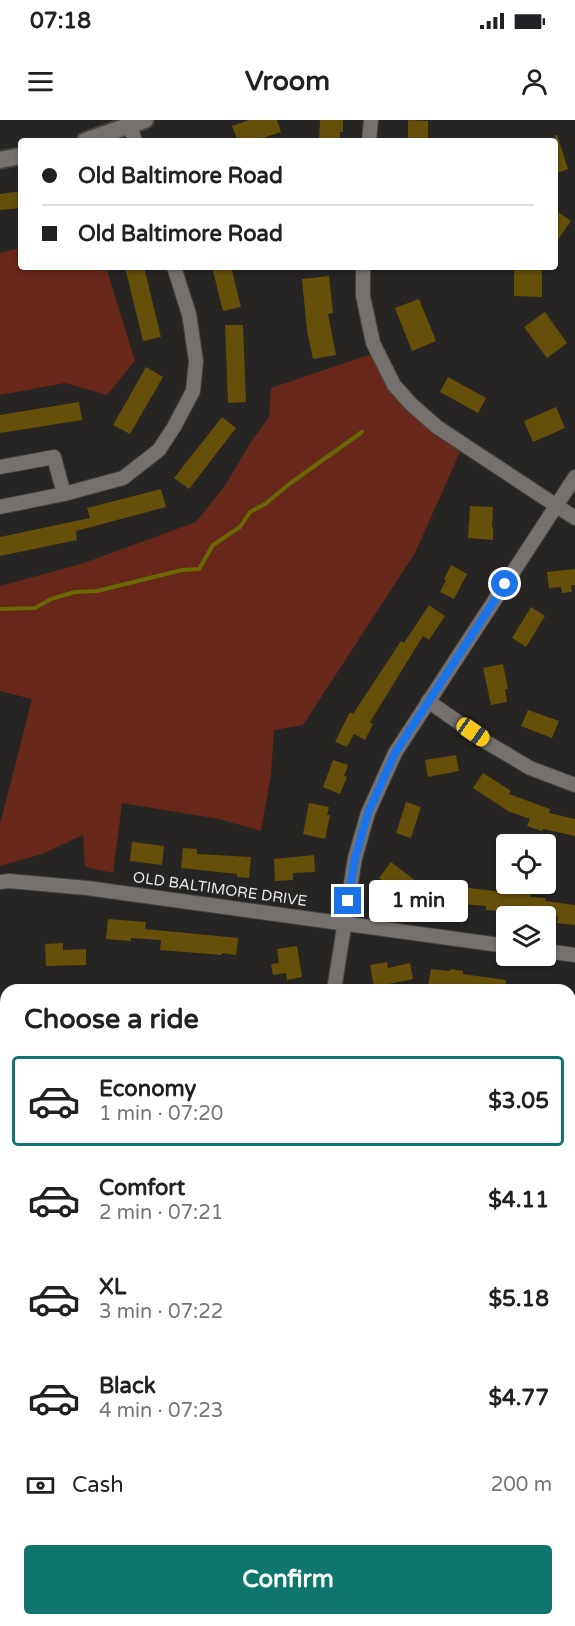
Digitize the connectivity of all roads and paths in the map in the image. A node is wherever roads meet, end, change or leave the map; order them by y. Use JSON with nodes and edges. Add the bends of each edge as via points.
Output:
{"nodes":[{"id":1,"x":371,"y":120,"type":"edge"},
{"id":2,"x":135,"y":127,"type":"edge"},
{"id":3,"x":95,"y":138,"type":"edge"},
{"id":4,"x":369,"y":138,"type":"edge"},
{"id":5,"x":18,"y":157,"type":"edge"},
{"id":6,"x":0,"y":160,"type":"edge"},
{"id":7,"x":175,"y":270,"type":"edge"},
{"id":8,"x":363,"y":270,"type":"edge"},
{"id":9,"x":0,"y":467,"type":"edge"},
{"id":10,"x":575,"y":477,"type":"edge"},
{"id":11,"x":64,"y":494,"type":"junction"},
{"id":12,"x":556,"y":505,"type":"junction"},
{"id":13,"x":0,"y":507,"type":"edge"},
{"id":14,"x":575,"y":518,"type":"edge"},
{"id":15,"x":428,"y":701,"type":"junction"},
{"id":16,"x":575,"y":785,"type":"edge"},
{"id":17,"x":0,"y":882,"type":"edge"},
{"id":18,"x":344,"y":923,"type":"junction"},
{"id":19,"x":496,"y":944,"type":"edge"},
{"id":20,"x":556,"y":952,"type":"edge"},
{"id":21,"x":575,"y":955,"type":"edge"},
{"id":22,"x":335,"y":984,"type":"edge"}],
"edges":[{"from":1,"to":4,"type":"street"},
{"from":2,"to":3,"type":"street"},
{"from":5,"to":6,"type":"street"},
{"from":7,"to":11,"type":"street","via":[[189,314],[196,361],[193,391],[159,450],[123,478]]},
{"from":8,"to":12,"type":"street","via":[[363,296],[372,343],[394,385],[437,427]]},
{"from":9,"to":11,"type":"street","via":[[54,457]]},
{"from":10,"to":12,"type":"street"},
{"from":11,"to":13,"type":"street"},
{"from":12,"to":14,"type":"street"},
{"from":12,"to":15,"type":"street"},
{"from":15,"to":16,"type":"street","via":[[530,768]]},
{"from":15,"to":18,"type":"street","via":[[395,753],[368,813],[355,858]]},
{"from":17,"to":18,"type":"street","name":"OLD BALTIMORE DRIVE","via":[[87,888]]},
{"from":18,"to":19,"type":"street","name":"OLD BALTIMORE DRIVE"},
{"from":18,"to":22,"type":"street"},
{"from":20,"to":21,"type":"street"}]}
